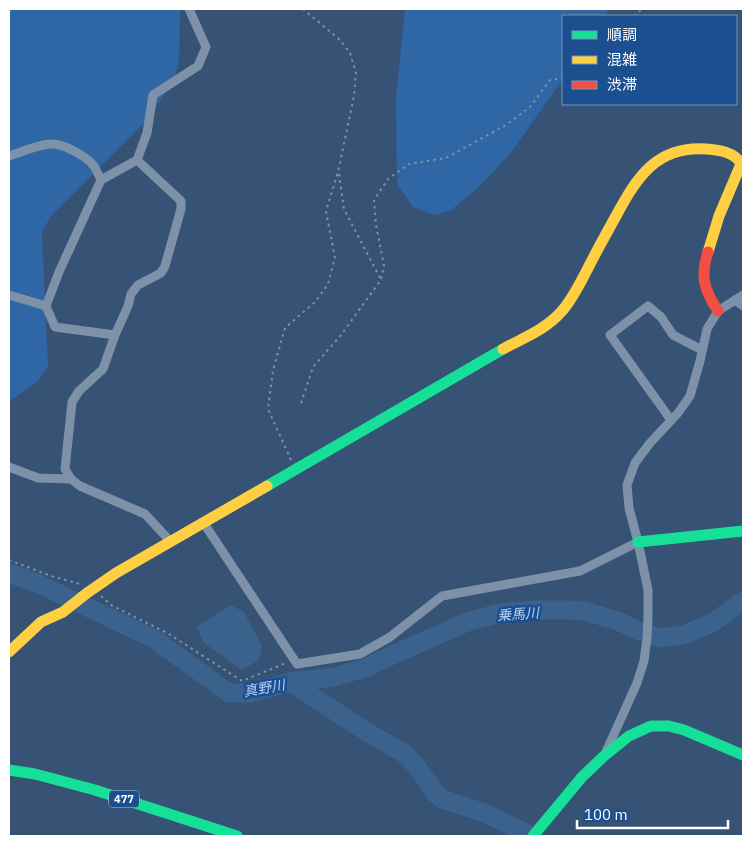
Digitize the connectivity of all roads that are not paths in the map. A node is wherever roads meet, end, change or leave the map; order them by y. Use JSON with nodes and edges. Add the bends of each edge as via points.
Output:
{"nodes":[{"id":1,"x":189,"y":9,"type":"edge"},
{"id":2,"x":9,"y":156,"type":"edge"},
{"id":3,"x":739,"y":156,"type":"edge"},
{"id":4,"x":137,"y":160,"type":"junction"},
{"id":5,"x":101,"y":180,"type":"junction"},
{"id":6,"x":9,"y":295,"type":"edge"},
{"id":7,"x":739,"y":298,"type":"edge"},
{"id":8,"x":46,"y":306,"type":"junction"},
{"id":9,"x":743,"y":306,"type":"edge"},
{"id":10,"x":718,"y":311,"type":"junction"},
{"id":11,"x":115,"y":336,"type":"junction"},
{"id":12,"x":702,"y":350,"type":"junction"},
{"id":13,"x":671,"y":420,"type":"junction"},
{"id":14,"x":9,"y":467,"type":"edge"},
{"id":15,"x":71,"y":479,"type":"junction"},
{"id":16,"x":203,"y":522,"type":"junction"},
{"id":17,"x":743,"y":531,"type":"edge"},
{"id":18,"x":170,"y":541,"type":"junction"},
{"id":19,"x":638,"y":542,"type":"junction"},
{"id":20,"x":9,"y":652,"type":"edge"},
{"id":21,"x":743,"y":755,"type":"edge"},
{"id":22,"x":604,"y":756,"type":"junction"},
{"id":23,"x":9,"y":770,"type":"edge"},
{"id":24,"x":237,"y":836,"type":"edge"},
{"id":25,"x":534,"y":836,"type":"edge"}],
"edges":[{"from":1,"to":4,"type":"street","via":[[206,47],[198,66],[153,94],[147,133]]},
{"from":2,"to":5,"type":"street","via":[[50,144],[59,146],[86,159]]},
{"from":3,"to":10,"type":"main road","via":[[741,165],[722,206],[705,261],[703,278]]},
{"from":3,"to":16,"type":"main road","via":[[718,150],[679,151],[650,166],[629,191],[573,296],[548,325]]},
{"from":4,"to":5,"type":"street"},
{"from":4,"to":11,"type":"street","via":[[181,201],[181,209],[165,266],[161,273],[138,285]]},
{"from":5,"to":8,"type":"street"},
{"from":6,"to":8,"type":"street"},
{"from":7,"to":9,"type":"street"},
{"from":7,"to":10,"type":"street"},
{"from":8,"to":11,"type":"street","via":[[55,327]]},
{"from":10,"to":12,"type":"street","via":[[707,329]]},
{"from":11,"to":15,"type":"street","via":[[103,369],[72,402],[65,469]]},
{"from":12,"to":13,"type":"street","via":[[690,396]]},
{"from":12,"to":13,"type":"street","via":[[673,335],[661,317],[648,306],[610,335]]},
{"from":13,"to":19,"type":"street","via":[[634,463],[627,485]]},
{"from":14,"to":15,"type":"street","via":[[38,478]]},
{"from":15,"to":18,"type":"street","via":[[145,514]]},
{"from":16,"to":18,"type":"main road"},
{"from":16,"to":19,"type":"street","via":[[297,664],[360,654],[390,637],[442,596],[580,571]]},
{"from":17,"to":19,"type":"main road"},
{"from":18,"to":20,"type":"main road","via":[[116,573],[63,612],[41,622]]},
{"from":19,"to":22,"type":"street","via":[[648,590],[644,661]]},
{"from":21,"to":22,"type":"main road","via":[[684,730],[650,726],[629,736]]},
{"from":22,"to":25,"type":"main road","via":[[582,777]]},
{"from":23,"to":24,"type":"main road","number":"477","via":[[95,790]]}]}
